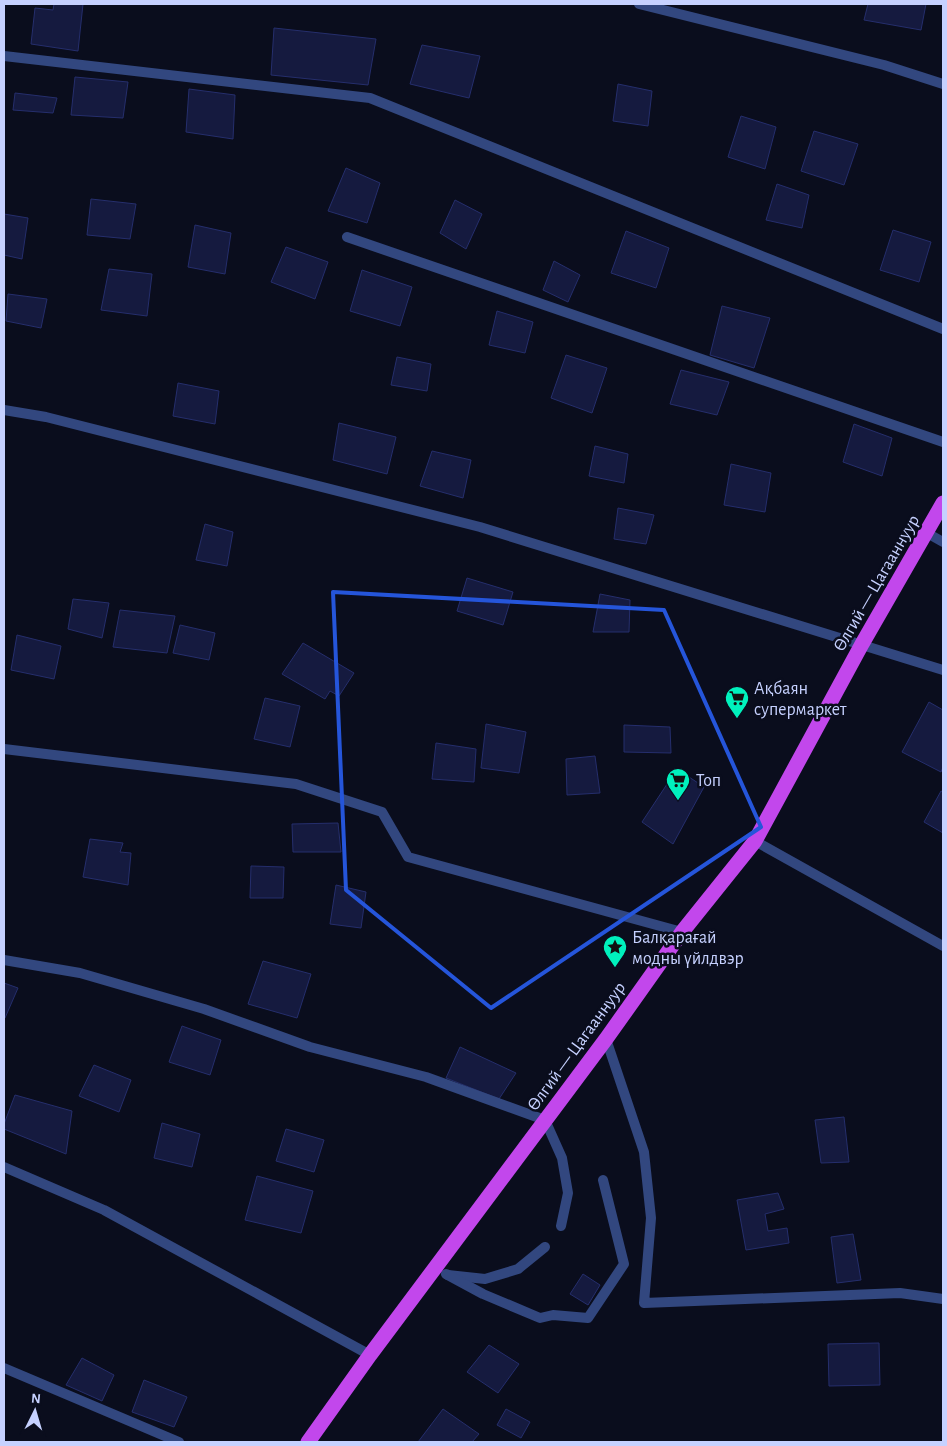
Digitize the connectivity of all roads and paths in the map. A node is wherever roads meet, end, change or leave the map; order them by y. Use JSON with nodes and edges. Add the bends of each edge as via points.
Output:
{"nodes":[{"id":1,"x":639,"y":4,"type":"edge"},
{"id":2,"x":4,"y":56,"type":"edge"},
{"id":3,"x":943,"y":84,"type":"edge"},
{"id":4,"x":347,"y":237,"type":"dead end"},
{"id":5,"x":943,"y":329,"type":"edge"},
{"id":6,"x":4,"y":410,"type":"edge"},
{"id":7,"x":943,"y":442,"type":"edge"},
{"id":8,"x":943,"y":503,"type":"edge"},
{"id":9,"x":927,"y":533,"type":"junction"},
{"id":10,"x":943,"y":542,"type":"edge"},
{"id":11,"x":862,"y":644,"type":"junction"},
{"id":12,"x":943,"y":670,"type":"edge"},
{"id":13,"x":4,"y":749,"type":"edge"},
{"id":14,"x":755,"y":841,"type":"junction"},
{"id":15,"x":682,"y":932,"type":"junction"},
{"id":16,"x":943,"y":946,"type":"edge"},
{"id":17,"x":4,"y":960,"type":"edge"},
{"id":18,"x":606,"y":1039,"type":"junction"},
{"id":19,"x":545,"y":1120,"type":"junction"},
{"id":20,"x":4,"y":1167,"type":"edge"},
{"id":21,"x":603,"y":1180,"type":"dead end"},
{"id":22,"x":561,"y":1226,"type":"dead end"},
{"id":23,"x":545,"y":1247,"type":"dead end"},
{"id":24,"x":439,"y":1273,"type":"junction"},
{"id":25,"x":943,"y":1299,"type":"edge"},
{"id":26,"x":370,"y":1355,"type":"junction"},
{"id":27,"x":4,"y":1368,"type":"edge"},
{"id":28,"x":178,"y":1442,"type":"edge"},
{"id":29,"x":308,"y":1442,"type":"edge"}],
"edges":[{"from":1,"to":3,"type":"street","via":[[884,65]]},
{"from":2,"to":5,"type":"street","via":[[370,98]]},
{"from":4,"to":7,"type":"street"},
{"from":6,"to":11,"type":"street","via":[[46,417],[480,527]]},
{"from":8,"to":9,"type":"highway","name":"Өлгий — Цагааннуур"},
{"from":9,"to":10,"type":"street"},
{"from":9,"to":11,"type":"highway","name":"Өлгий — Цагааннуур"},
{"from":11,"to":12,"type":"street"},
{"from":11,"to":14,"type":"highway","name":"Өлгий — Цагааннуур"},
{"from":13,"to":15,"type":"street","via":[[296,784],[382,812],[408,857]]},
{"from":14,"to":15,"type":"highway","name":"Өлгий — Цагааннуур"},
{"from":14,"to":16,"type":"street"},
{"from":15,"to":18,"type":"highway","name":"Өлгий — Цагааннуур"},
{"from":17,"to":19,"type":"street","via":[[80,973],[204,1009],[310,1046],[426,1077]]},
{"from":18,"to":19,"type":"highway","name":"Өлгий — Цагааннуур"},
{"from":18,"to":25,"type":"street","via":[[644,1152],[651,1218],[644,1303],[900,1292]]},
{"from":19,"to":22,"type":"street","via":[[562,1158],[568,1193]]},
{"from":19,"to":24,"type":"highway","name":"Өлгий — Цагааннуур"},
{"from":20,"to":26,"type":"street","via":[[104,1210]]},
{"from":21,"to":24,"type":"street","via":[[624,1264],[588,1318],[553,1315],[540,1318]]},
{"from":23,"to":24,"type":"street","via":[[518,1269],[485,1279]]},
{"from":24,"to":26,"type":"highway","name":"Өлгий — Цагааннуур"},
{"from":26,"to":29,"type":"highway","name":"Өлгий — Цагааннуур"},
{"from":27,"to":28,"type":"street"}]}
